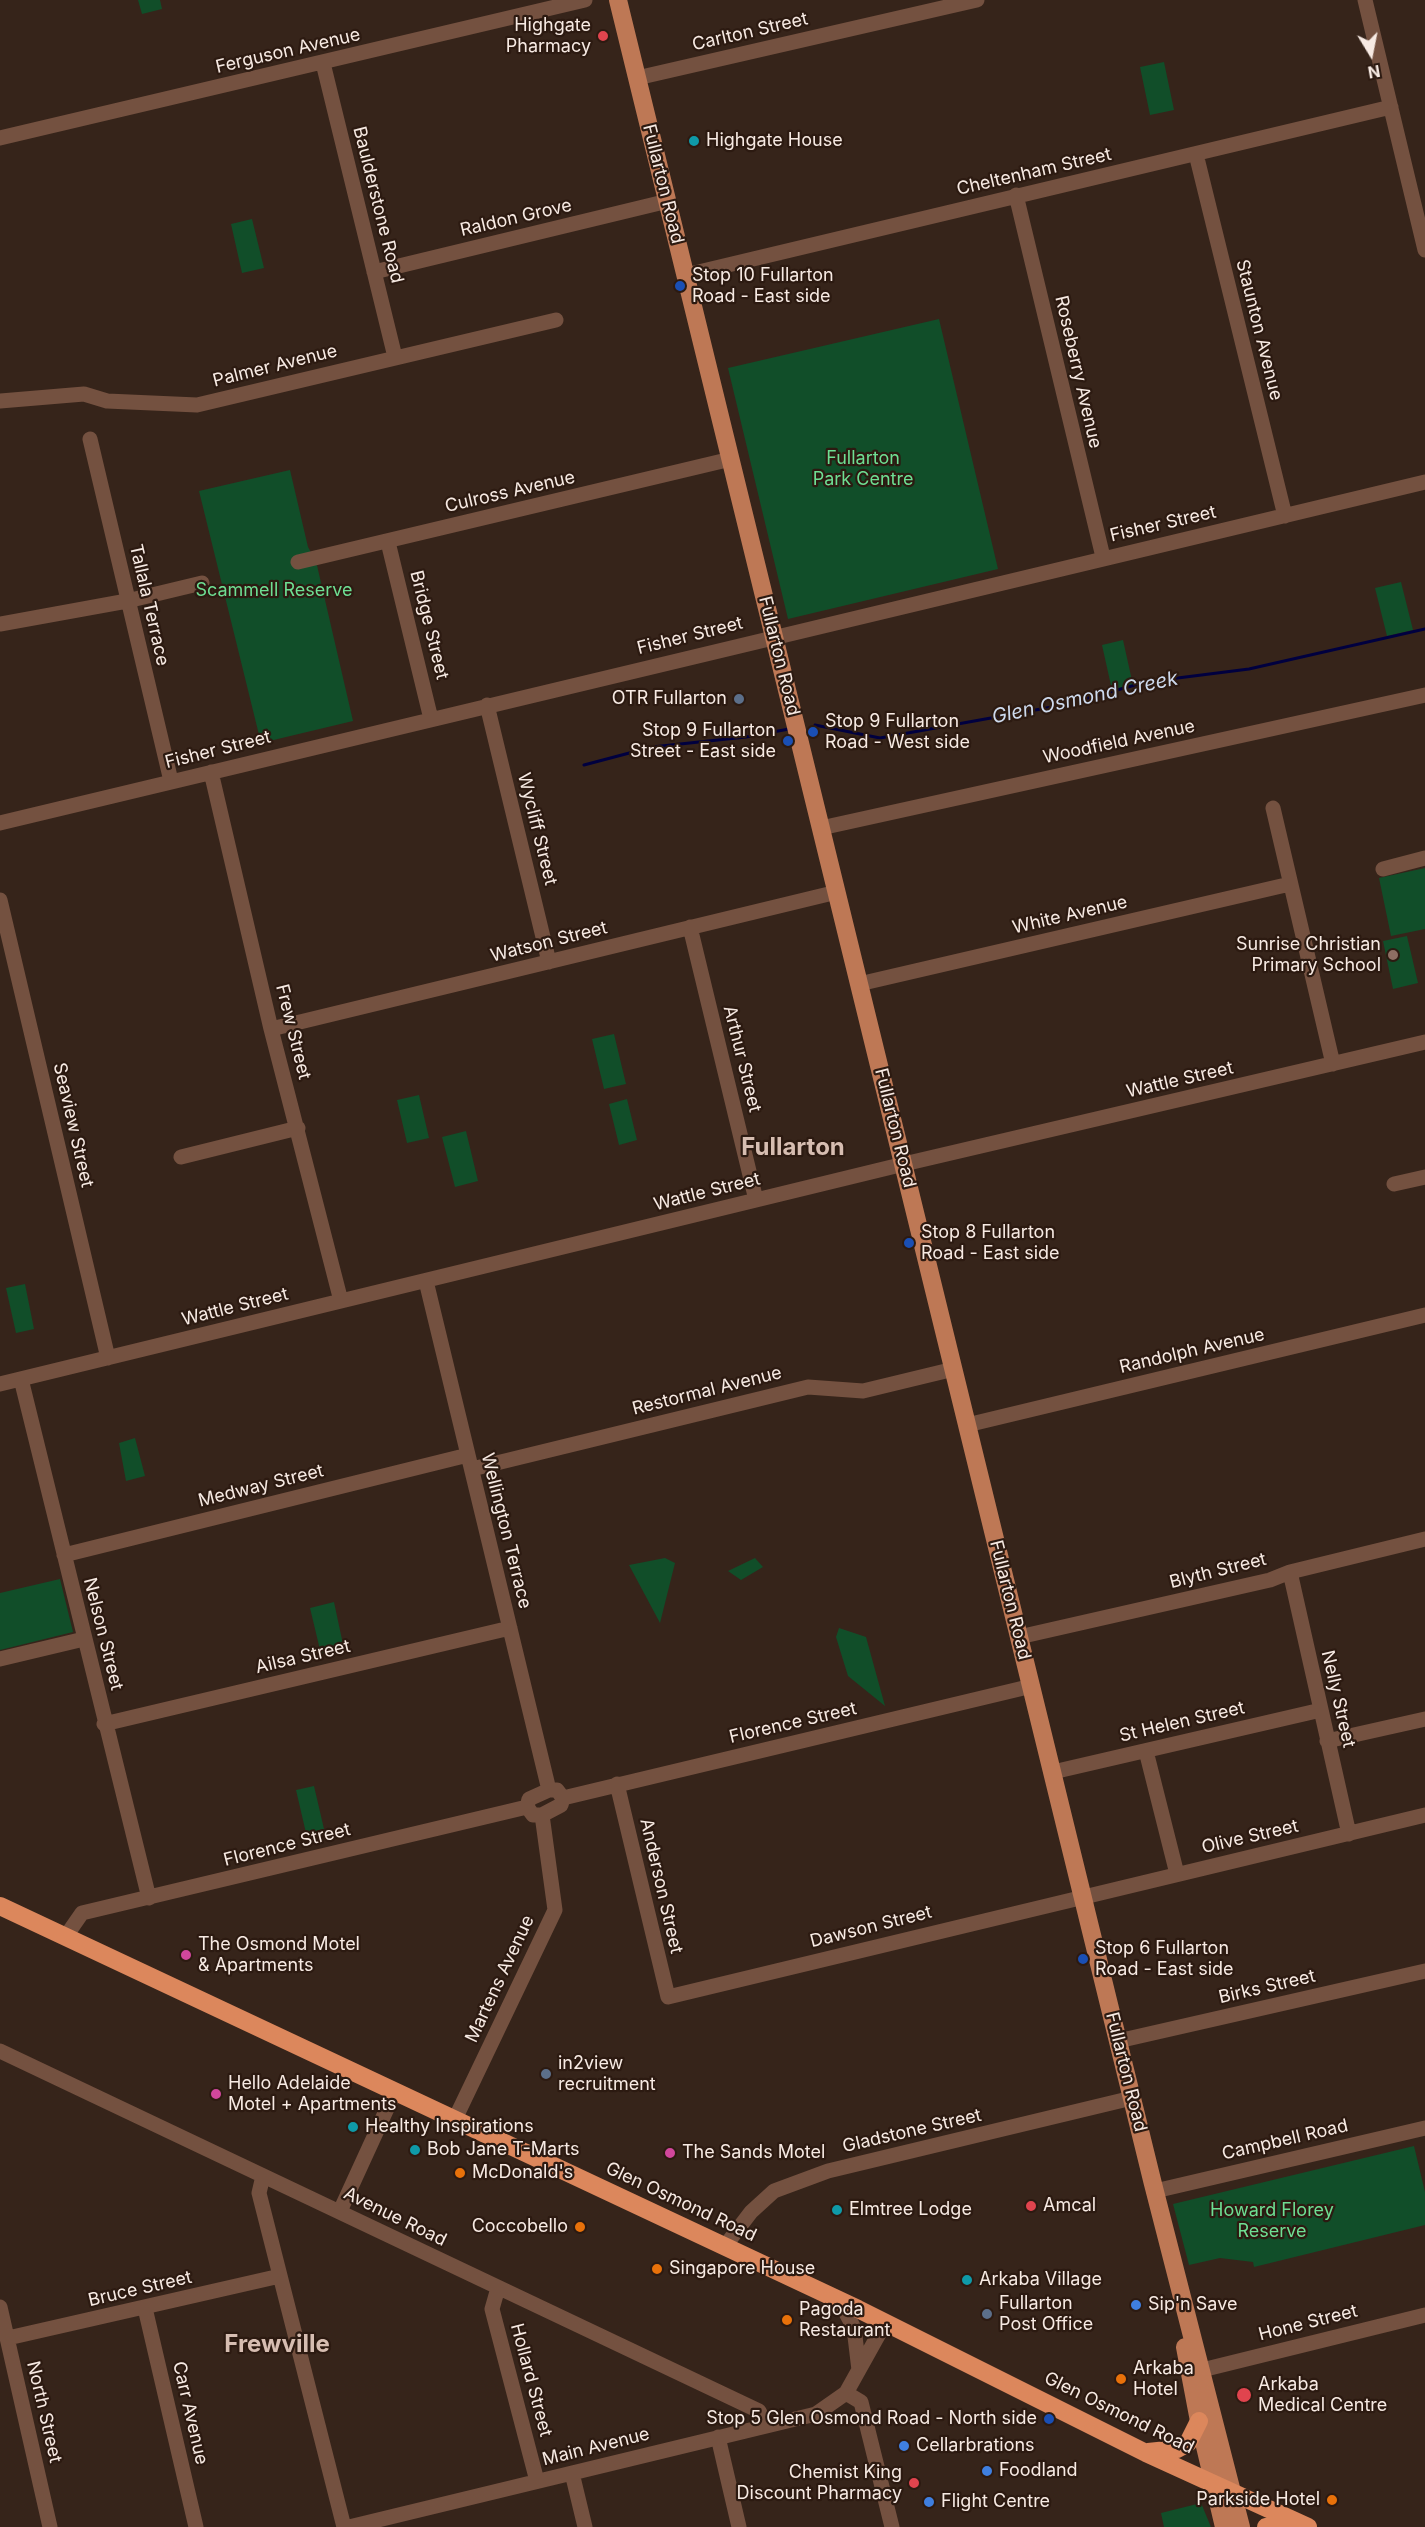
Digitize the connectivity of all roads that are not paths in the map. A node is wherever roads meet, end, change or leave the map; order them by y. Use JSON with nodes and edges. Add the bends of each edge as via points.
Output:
{"nodes":[{"id":1,"x":585,"y":0,"type":"edge"},
{"id":2,"x":618,"y":0,"type":"edge"},
{"id":3,"x":977,"y":0,"type":"edge"},
{"id":4,"x":1365,"y":0,"type":"edge"},
{"id":5,"x":323,"y":63,"type":"junction"},
{"id":6,"x":637,"y":78,"type":"junction"},
{"id":7,"x":1391,"y":107,"type":"junction"},
{"id":8,"x":0,"y":138,"type":"edge"},
{"id":9,"x":1196,"y":154,"type":"junction"},
{"id":10,"x":1016,"y":195,"type":"junction"},
{"id":11,"x":668,"y":201,"type":"junction"},
{"id":12,"x":1425,"y":250,"type":"edge"},
{"id":13,"x":374,"y":272,"type":"junction"},
{"id":14,"x":686,"y":275,"type":"junction"},
{"id":15,"x":556,"y":320,"type":"dead end"},
{"id":16,"x":395,"y":357,"type":"junction"},
{"id":17,"x":0,"y":401,"type":"edge"},
{"id":18,"x":90,"y":438,"type":"dead end"},
{"id":19,"x":731,"y":459,"type":"junction"},
{"id":20,"x":1425,"y":482,"type":"edge"},
{"id":21,"x":1285,"y":516,"type":"junction"},
{"id":22,"x":388,"y":542,"type":"junction"},
{"id":23,"x":1102,"y":557,"type":"junction"},
{"id":24,"x":298,"y":562,"type":"dead end"},
{"id":25,"x":202,"y":583,"type":"dead end"},
{"id":26,"x":127,"y":601,"type":"junction"},
{"id":27,"x":0,"y":624,"type":"edge"},
{"id":28,"x":774,"y":636,"type":"junction"},
{"id":29,"x":1425,"y":695,"type":"edge"},
{"id":30,"x":487,"y":705,"type":"junction"},
{"id":31,"x":431,"y":719,"type":"junction"},
{"id":32,"x":210,"y":772,"type":"junction"},
{"id":33,"x":171,"y":781,"type":"junction"},
{"id":34,"x":1273,"y":808,"type":"dead end"},
{"id":35,"x":0,"y":823,"type":"edge"},
{"id":36,"x":821,"y":828,"type":"junction"},
{"id":37,"x":1425,"y":858,"type":"edge"},
{"id":38,"x":1383,"y":869,"type":"dead end"},
{"id":39,"x":1290,"y":884,"type":"junction"},
{"id":40,"x":837,"y":891,"type":"junction"},
{"id":41,"x":0,"y":900,"type":"edge"},
{"id":42,"x":690,"y":927,"type":"junction"},
{"id":43,"x":549,"y":962,"type":"junction"},
{"id":44,"x":859,"y":984,"type":"junction"},
{"id":45,"x":271,"y":1029,"type":"junction"},
{"id":46,"x":1425,"y":1042,"type":"edge"},
{"id":47,"x":1333,"y":1064,"type":"junction"},
{"id":48,"x":298,"y":1128,"type":"junction"},
{"id":49,"x":181,"y":1157,"type":"dead end"},
{"id":50,"x":904,"y":1164,"type":"junction"},
{"id":51,"x":1425,"y":1177,"type":"edge"},
{"id":52,"x":1394,"y":1184,"type":"dead end"},
{"id":53,"x":756,"y":1200,"type":"junction"},
{"id":54,"x":426,"y":1281,"type":"junction"},
{"id":55,"x":341,"y":1301,"type":"junction"},
{"id":56,"x":1425,"y":1315,"type":"edge"},
{"id":57,"x":108,"y":1358,"type":"junction"},
{"id":58,"x":954,"y":1369,"type":"junction"},
{"id":59,"x":21,"y":1379,"type":"junction"},
{"id":60,"x":0,"y":1384,"type":"edge"},
{"id":61,"x":967,"y":1425,"type":"junction"},
{"id":62,"x":470,"y":1462,"type":"junction"},
{"id":63,"x":1425,"y":1539,"type":"edge"},
{"id":64,"x":64,"y":1555,"type":"junction"},
{"id":65,"x":1290,"y":1572,"type":"junction"},
{"id":66,"x":510,"y":1628,"type":"junction"},
{"id":67,"x":1019,"y":1637,"type":"junction"},
{"id":68,"x":84,"y":1639,"type":"junction"},
{"id":69,"x":0,"y":1659,"type":"edge"},
{"id":70,"x":1032,"y":1686,"type":"junction"},
{"id":71,"x":1321,"y":1710,"type":"junction"},
{"id":72,"x":1425,"y":1719,"type":"edge"},
{"id":73,"x":104,"y":1724,"type":"junction"},
{"id":74,"x":1327,"y":1741,"type":"junction"},
{"id":75,"x":1146,"y":1750,"type":"junction"},
{"id":76,"x":1053,"y":1772,"type":"junction"},
{"id":77,"x":617,"y":1784,"type":"junction"},
{"id":78,"x":556,"y":1794,"type":"junction"},
{"id":79,"x":527,"y":1807,"type":"junction"},
{"id":80,"x":542,"y":1815,"type":"junction"},
{"id":81,"x":1425,"y":1815,"type":"edge"},
{"id":82,"x":1349,"y":1834,"type":"junction"},
{"id":83,"x":1177,"y":1874,"type":"junction"},
{"id":84,"x":1083,"y":1895,"type":"junction"},
{"id":85,"x":149,"y":1898,"type":"junction"},
{"id":86,"x":0,"y":1906,"type":"edge"},
{"id":87,"x":66,"y":1936,"type":"junction"},
{"id":88,"x":1425,"y":1971,"type":"edge"},
{"id":89,"x":668,"y":1997,"type":"joint"},
{"id":90,"x":1118,"y":2041,"type":"junction"},
{"id":91,"x":0,"y":2051,"type":"edge"},
{"id":92,"x":394,"y":2091,"type":"junction"},
{"id":93,"x":1132,"y":2098,"type":"junction"},
{"id":94,"x":455,"y":2119,"type":"junction"},
{"id":95,"x":1424,"y":2131,"type":"edge"},
{"id":96,"x":263,"y":2176,"type":"junction"},
{"id":97,"x":1155,"y":2191,"type":"junction"},
{"id":98,"x":340,"y":2211,"type":"junction"},
{"id":99,"x":725,"y":2246,"type":"junction"},
{"id":100,"x":1171,"y":2257,"type":"junction"},
{"id":101,"x":280,"y":2276,"type":"junction"},
{"id":102,"x":498,"y":2288,"type":"junction"},
{"id":103,"x":839,"y":2300,"type":"junction"},
{"id":104,"x":0,"y":2307,"type":"edge"},
{"id":105,"x":145,"y":2308,"type":"junction"},
{"id":106,"x":1425,"y":2315,"type":"edge"},
{"id":107,"x":885,"y":2323,"type":"junction"},
{"id":108,"x":8,"y":2338,"type":"junction"},
{"id":109,"x":860,"y":2370,"type":"junction"},
{"id":110,"x":1202,"y":2370,"type":"junction"},
{"id":111,"x":846,"y":2393,"type":"junction"},
{"id":112,"x":1199,"y":2421,"type":"junction"},
{"id":113,"x":766,"y":2425,"type":"junction"},
{"id":114,"x":718,"y":2437,"type":"junction"},
{"id":115,"x":1146,"y":2453,"type":"junction"},
{"id":116,"x":572,"y":2473,"type":"junction"},
{"id":117,"x":537,"y":2481,"type":"junction"},
{"id":118,"x":1214,"y":2482,"type":"junction"},
{"id":119,"x":1232,"y":2490,"type":"junction"},
{"id":120,"x":1303,"y":2525,"type":"edge"},
{"id":121,"x":50,"y":2527,"type":"edge"},
{"id":122,"x":196,"y":2527,"type":"edge"},
{"id":123,"x":344,"y":2527,"type":"edge"},
{"id":124,"x":349,"y":2527,"type":"edge"},
{"id":125,"x":585,"y":2527,"type":"edge"},
{"id":126,"x":739,"y":2527,"type":"edge"},
{"id":127,"x":892,"y":2527,"type":"edge"},
{"id":128,"x":1224,"y":2527,"type":"edge"},
{"id":129,"x":1241,"y":2527,"type":"edge"},
{"id":130,"x":1266,"y":2527,"type":"edge"}],
"edges":[{"from":1,"to":5,"type":"street","name":"Ferguson Avenue"},
{"from":2,"to":6,"type":"main road","name":"Fullarton Road"},
{"from":3,"to":6,"type":"street","name":"Carlton Street"},
{"from":4,"to":7,"type":"street"},
{"from":5,"to":8,"type":"street","name":"Ferguson Avenue"},
{"from":5,"to":13,"type":"street","name":"Baulderstone Road"},
{"from":6,"to":11,"type":"main road","name":"Fullarton Road"},
{"from":7,"to":9,"type":"street","name":"Cheltenham Street"},
{"from":7,"to":12,"type":"street"},
{"from":9,"to":10,"type":"street","name":"Cheltenham Street"},
{"from":9,"to":21,"type":"street","name":"Staunton Avenue"},
{"from":10,"to":14,"type":"street","name":"Cheltenham Street"},
{"from":10,"to":23,"type":"street","name":"Roseberry Avenue"},
{"from":11,"to":13,"type":"street","name":"Raldon Grove"},
{"from":11,"to":14,"type":"main road","name":"Fullarton Road"},
{"from":13,"to":16,"type":"street","name":"Baulderstone Road"},
{"from":14,"to":19,"type":"main road","name":"Fullarton Road"},
{"from":15,"to":16,"type":"street","name":"Palmer Avenue"},
{"from":16,"to":17,"type":"street","name":"Palmer Avenue","via":[[198,405],[107,401],[84,394]]},
{"from":18,"to":26,"type":"street","name":"Tallala Terrace"},
{"from":19,"to":22,"type":"street","name":"Culross Avenue"},
{"from":19,"to":28,"type":"main road","name":"Fullarton Road"},
{"from":20,"to":21,"type":"street","name":"Fisher Street"},
{"from":21,"to":23,"type":"street","name":"Fisher Street"},
{"from":22,"to":24,"type":"street","name":"Culross Avenue"},
{"from":22,"to":31,"type":"street","name":"Bridge Street"},
{"from":23,"to":28,"type":"street","name":"Fisher Street"},
{"from":25,"to":26,"type":"street"},
{"from":26,"to":27,"type":"street"},
{"from":26,"to":33,"type":"street","name":"Tallala Terrace"},
{"from":28,"to":30,"type":"street","name":"Fisher Street"},
{"from":28,"to":36,"type":"main road","name":"Fullarton Road"},
{"from":29,"to":36,"type":"street","name":"Woodfield Avenue"},
{"from":30,"to":31,"type":"street","name":"Fisher Street"},
{"from":30,"to":43,"type":"street","name":"Wycliff Street"},
{"from":31,"to":32,"type":"street","name":"Fisher Street"},
{"from":32,"to":33,"type":"street","name":"Fisher Street"},
{"from":32,"to":45,"type":"street","name":"Frew Street"},
{"from":33,"to":35,"type":"street","name":"Fisher Street"},
{"from":34,"to":39,"type":"street"},
{"from":36,"to":40,"type":"main road","name":"Fullarton Road"},
{"from":37,"to":38,"type":"street"},
{"from":39,"to":44,"type":"street","name":"White Avenue"},
{"from":39,"to":47,"type":"street"},
{"from":40,"to":42,"type":"street","name":"Watson Street"},
{"from":40,"to":44,"type":"main road","name":"Fullarton Road"},
{"from":41,"to":57,"type":"street","name":"Seaview Street"},
{"from":42,"to":43,"type":"street","name":"Watson Street"},
{"from":42,"to":53,"type":"street","name":"Arthur Street"},
{"from":43,"to":45,"type":"street","name":"Watson Street"},
{"from":44,"to":50,"type":"main road","name":"Fullarton Road"},
{"from":45,"to":48,"type":"street","name":"Frew Street"},
{"from":46,"to":47,"type":"street","name":"Wattle Street"},
{"from":47,"to":50,"type":"street","name":"Wattle Street"},
{"from":48,"to":49,"type":"street"},
{"from":48,"to":55,"type":"street","name":"Frew Street"},
{"from":50,"to":53,"type":"street","name":"Wattle Street"},
{"from":50,"to":58,"type":"main road","name":"Fullarton Road"},
{"from":51,"to":52,"type":"street"},
{"from":53,"to":54,"type":"street","name":"Wattle Street"},
{"from":54,"to":55,"type":"street","name":"Wattle Street"},
{"from":54,"to":62,"type":"street","name":"Wellington Terrace"},
{"from":55,"to":57,"type":"street","name":"Wattle Street"},
{"from":56,"to":61,"type":"street","name":"Randolph Avenue"},
{"from":57,"to":59,"type":"street","name":"Wattle Street"},
{"from":58,"to":61,"type":"main road","name":"Fullarton Road"},
{"from":58,"to":62,"type":"street","name":"Restormal Avenue","via":[[863,1392],[808,1387]]},
{"from":59,"to":60,"type":"street","name":"Wattle Street"},
{"from":59,"to":64,"type":"street","name":"Nelson Street"},
{"from":61,"to":67,"type":"main road","name":"Fullarton Road"},
{"from":62,"to":64,"type":"street","name":"Medway Street"},
{"from":62,"to":66,"type":"street","name":"Wellington Terrace"},
{"from":63,"to":65,"type":"street","name":"Blyth Street"},
{"from":64,"to":68,"type":"street","name":"Nelson Street"},
{"from":65,"to":67,"type":"street","name":"Blyth Street","via":[[1270,1580]]},
{"from":65,"to":71,"type":"street","name":"Nelly Street"},
{"from":66,"to":73,"type":"street","name":"Ailsa Street"},
{"from":66,"to":78,"type":"street","name":"Wellington Terrace"},
{"from":67,"to":70,"type":"main road","name":"Fullarton Road"},
{"from":68,"to":69,"type":"street"},
{"from":68,"to":73,"type":"street","name":"Nelson Street"},
{"from":70,"to":76,"type":"main road","name":"Fullarton Road"},
{"from":70,"to":77,"type":"street","name":"Florence Street"},
{"from":71,"to":74,"type":"street","name":"Nelly Street"},
{"from":71,"to":75,"type":"street","name":"St Helen Street"},
{"from":72,"to":74,"type":"street"},
{"from":73,"to":85,"type":"street","name":"Nelson Street"},
{"from":74,"to":82,"type":"street","name":"Nelly Street"},
{"from":75,"to":76,"type":"street","name":"St Helen Street"},
{"from":75,"to":83,"type":"street"},
{"from":76,"to":84,"type":"main road","name":"Fullarton Road"},
{"from":77,"to":78,"type":"street","name":"Florence Street"},
{"from":77,"to":89,"type":"street","name":"Anderson Street"},
{"from":78,"to":79,"type":"street","via":[[529,1799]]},
{"from":78,"to":80,"type":"street","via":[[561,1805]]},
{"from":79,"to":80,"type":"street","via":[[533,1815]]},
{"from":79,"to":85,"type":"street","name":"Florence Street"},
{"from":80,"to":94,"type":"street","name":"Martens Avenue","via":[[555,1910]]},
{"from":81,"to":82,"type":"street","name":"Olive Street"},
{"from":82,"to":83,"type":"street","name":"Olive Street"},
{"from":83,"to":84,"type":"street","name":"Olive Street"},
{"from":84,"to":89,"type":"street","name":"Dawson Street"},
{"from":84,"to":90,"type":"main road","name":"Fullarton Road"},
{"from":85,"to":87,"type":"street","name":"Florence Street","via":[[82,1913]]},
{"from":86,"to":87,"type":"highway","name":"Glen Osmond Road"},
{"from":87,"to":92,"type":"highway","name":"Glen Osmond Road"},
{"from":88,"to":90,"type":"street","name":"Birks Street"},
{"from":90,"to":93,"type":"main road","name":"Fullarton Road"},
{"from":91,"to":96,"type":"street","name":"Avenue Road"},
{"from":92,"to":94,"type":"highway","name":"Glen Osmond Road"},
{"from":92,"to":98,"type":"street"},
{"from":93,"to":97,"type":"main road","name":"Fullarton Road"},
{"from":93,"to":99,"type":"street","name":"Gladstone Street","via":[[828,2171],[774,2191],[751,2212]]},
{"from":94,"to":99,"type":"highway","name":"Glen Osmond Road"},
{"from":95,"to":97,"type":"street","name":"Campbell Road"},
{"from":96,"to":98,"type":"street","name":"Avenue Road"},
{"from":96,"to":101,"type":"street","via":[[259,2193]]},
{"from":97,"to":100,"type":"main road","name":"Fullarton Road"},
{"from":98,"to":102,"type":"street","name":"Avenue Road"},
{"from":99,"to":103,"type":"highway","name":"Glen Osmond Road"},
{"from":100,"to":110,"type":"main road","name":"Fullarton Road"},
{"from":100,"to":112,"type":"main road","name":"Fullarton Road"},
{"from":101,"to":105,"type":"street","name":"Bruce Street"},
{"from":101,"to":123,"type":"street"},
{"from":102,"to":113,"type":"street","name":"Avenue Road","via":[[759,2411]]},
{"from":102,"to":117,"type":"street","name":"Hollard Street","via":[[492,2309]]},
{"from":103,"to":107,"type":"highway","name":"Glen Osmond Road"},
{"from":103,"to":109,"type":"street","via":[[854,2328]]},
{"from":104,"to":108,"type":"street","name":"North Street"},
{"from":105,"to":108,"type":"street","name":"Bruce Street"},
{"from":105,"to":122,"type":"street","name":"Carr Avenue"},
{"from":106,"to":110,"type":"street","name":"Hone Street"},
{"from":107,"to":109,"type":"street","name":"Main Avenue"},
{"from":107,"to":115,"type":"highway","name":"Glen Osmond Road"},
{"from":108,"to":121,"type":"street","name":"North Street"},
{"from":109,"to":111,"type":"street","name":"Main Avenue"},
{"from":110,"to":119,"type":"main road","name":"Fullarton Road"},
{"from":111,"to":113,"type":"street","name":"Main Avenue","via":[[816,2414]]},
{"from":111,"to":127,"type":"street","via":[[861,2402]]},
{"from":112,"to":115,"type":"highway","via":[[1188,2443],[1177,2449]]},
{"from":112,"to":118,"type":"main road","name":"Fullarton Road"},
{"from":113,"to":114,"type":"street","name":"Main Avenue"},
{"from":114,"to":116,"type":"street","name":"Main Avenue"},
{"from":114,"to":126,"type":"street"},
{"from":115,"to":118,"type":"highway","name":"Glen Osmond Road"},
{"from":116,"to":117,"type":"street","name":"Main Avenue"},
{"from":116,"to":125,"type":"street"},
{"from":117,"to":124,"type":"street","name":"Main Avenue"},
{"from":118,"to":119,"type":"highway","name":"Glen Osmond Road"},
{"from":118,"to":128,"type":"main road","name":"Fullarton Road"},
{"from":119,"to":120,"type":"highway","name":"Glen Osmond Road"},
{"from":119,"to":129,"type":"main road","name":"Fullarton Road"},
{"from":120,"to":130,"type":"highway"}]}
